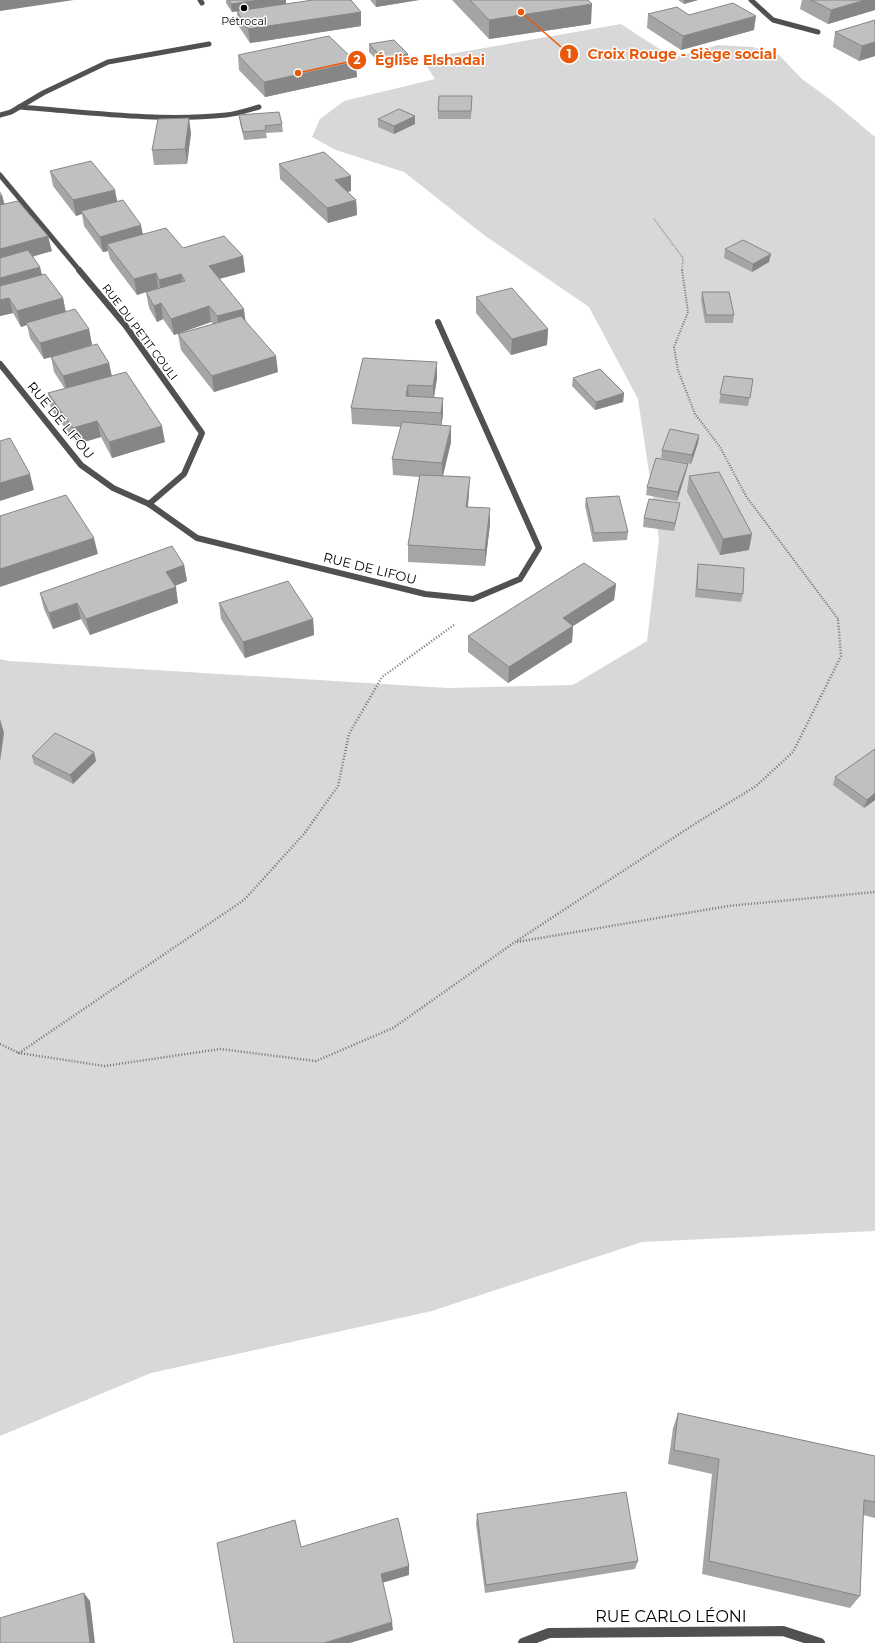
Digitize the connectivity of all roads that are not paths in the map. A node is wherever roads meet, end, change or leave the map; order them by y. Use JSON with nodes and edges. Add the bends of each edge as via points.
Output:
{"nodes":[{"id":1,"x":751,"y":0,"type":"edge"},
{"id":2,"x":818,"y":32,"type":"dead end"},
{"id":3,"x":209,"y":44,"type":"dead end"},
{"id":4,"x":19,"y":106,"type":"junction"},
{"id":5,"x":259,"y":107,"type":"dead end"},
{"id":6,"x":0,"y":115,"type":"edge"},
{"id":7,"x":0,"y":175,"type":"edge"},
{"id":8,"x":438,"y":322,"type":"dead end"},
{"id":9,"x":0,"y":364,"type":"edge"},
{"id":10,"x":149,"y":504,"type":"junction"},
{"id":11,"x":523,"y":1643,"type":"edge"},
{"id":12,"x":820,"y":1643,"type":"edge"}],
"edges":[{"from":1,"to":2,"type":"street","via":[[773,20]]},
{"from":3,"to":4,"type":"street","via":[[108,62]]},
{"from":4,"to":5,"type":"street","via":[[178,117],[228,115]]},
{"from":4,"to":6,"type":"street"},
{"from":7,"to":10,"type":"street","name":"RUE DU PETIT COULI","via":[[125,325],[202,433],[184,474]]},
{"from":8,"to":10,"type":"street","name":"RUE DE LIFOU","via":[[539,548],[520,578],[473,599],[425,594],[197,538]]},
{"from":9,"to":10,"type":"street","name":"RUE DE LIFOU","via":[[82,465],[113,488]]},
{"from":11,"to":12,"type":"street","name":"RUE CARLO LÉONI","via":[[549,1633],[783,1631]]}]}
